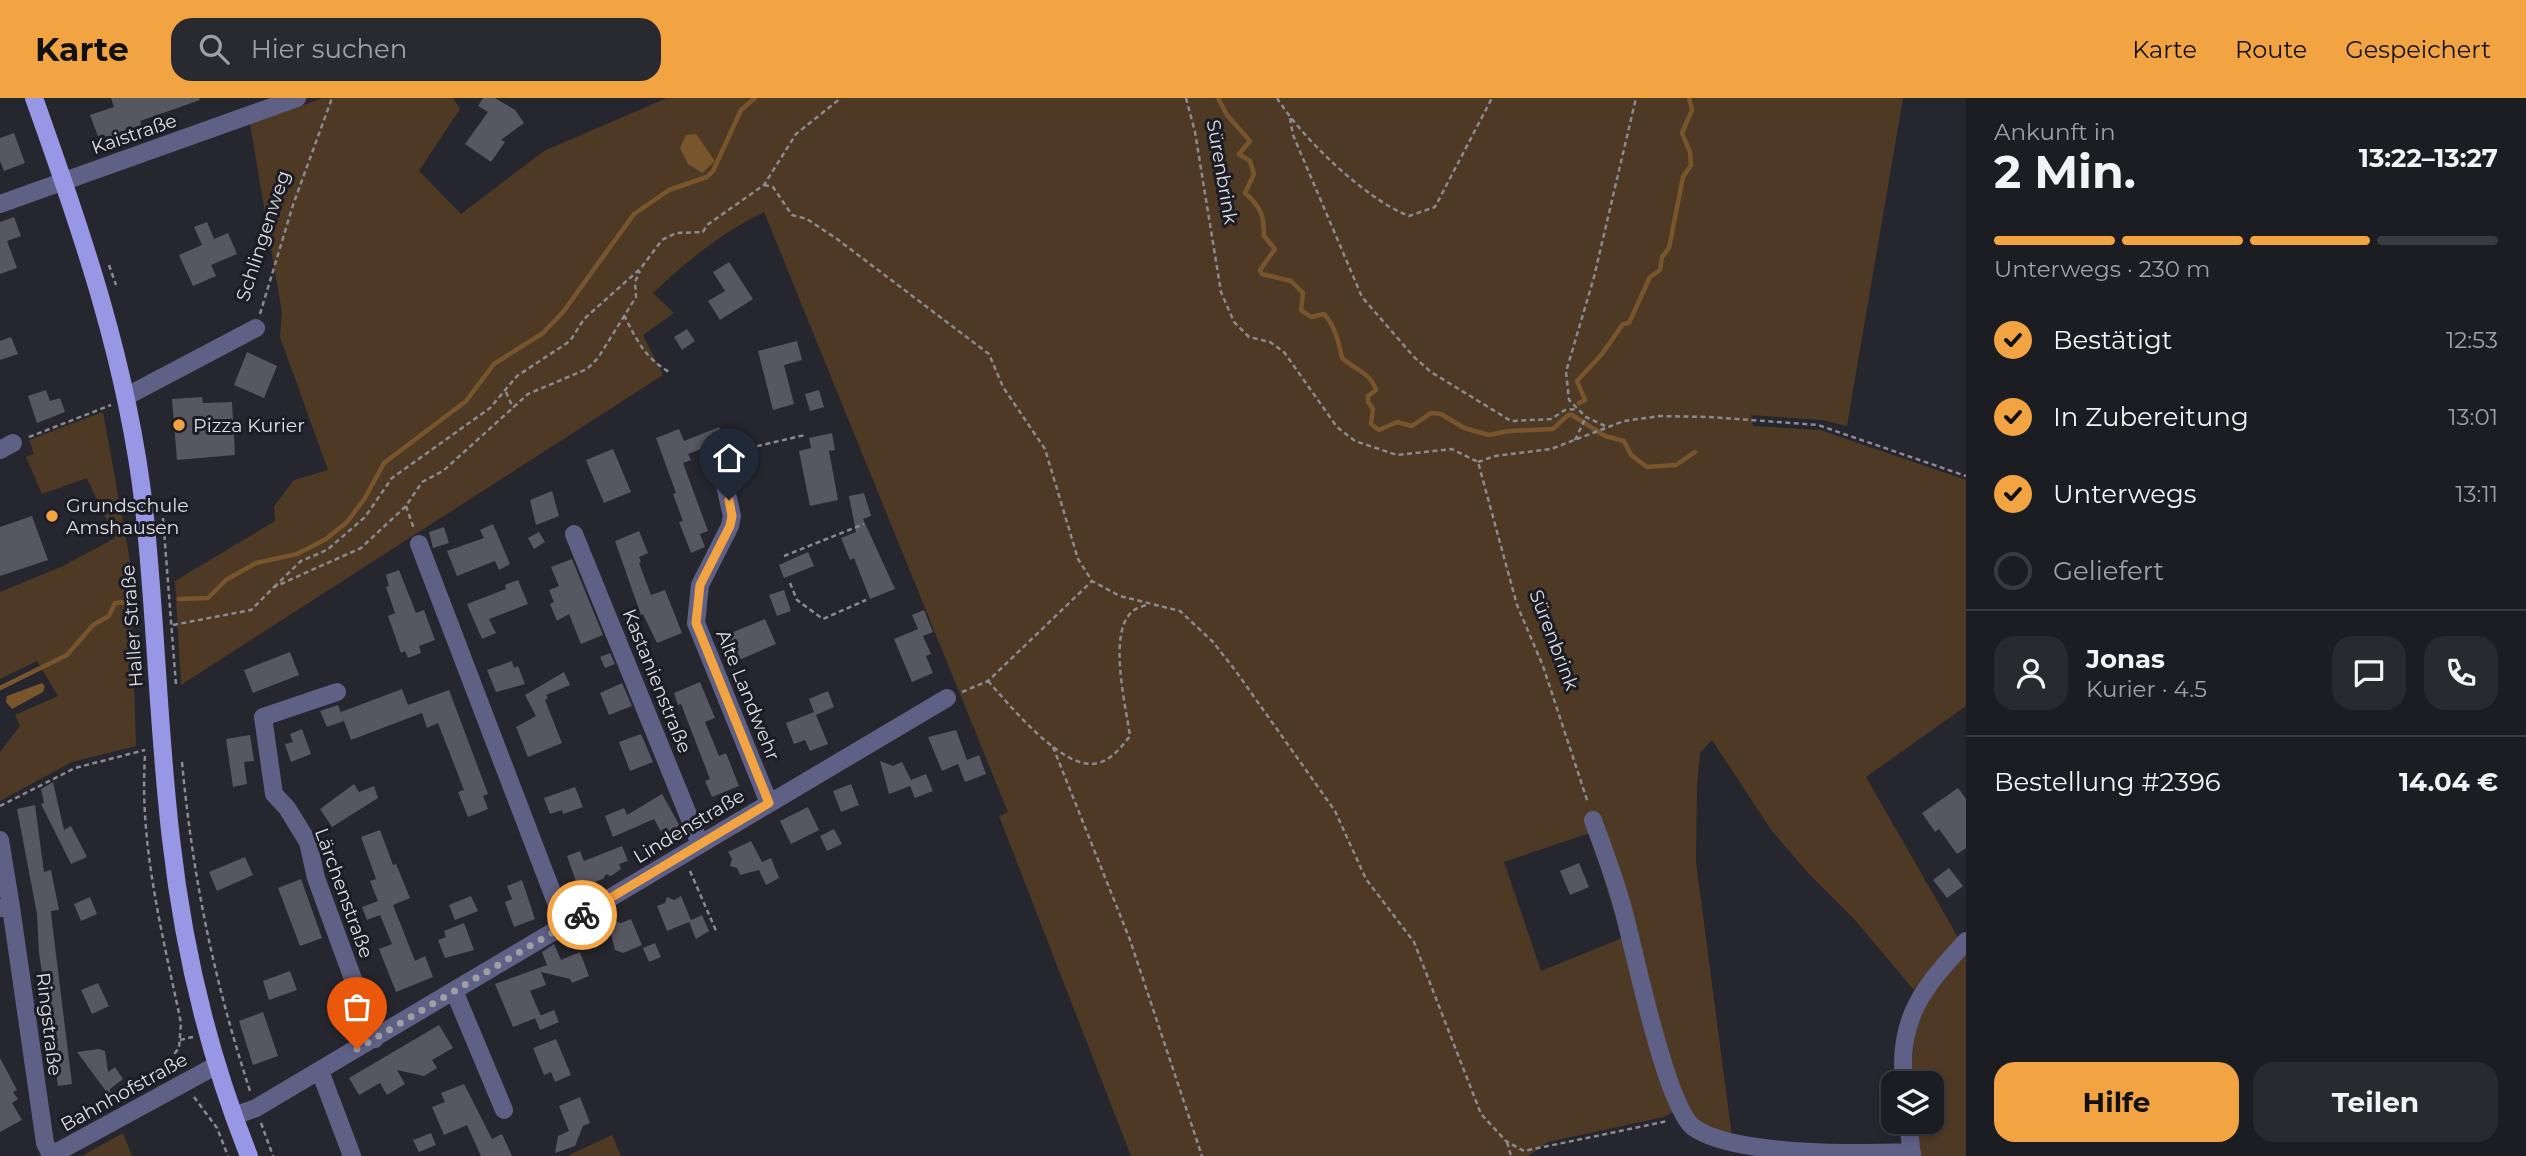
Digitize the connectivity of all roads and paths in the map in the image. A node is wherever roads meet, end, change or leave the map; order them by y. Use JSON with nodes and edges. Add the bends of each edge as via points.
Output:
{"nodes":[{"id":1,"x":34,"y":98,"type":"edge"},
{"id":2,"x":297,"y":98,"type":"edge"},
{"id":3,"x":332,"y":98,"type":"edge"},
{"id":4,"x":841,"y":98,"type":"edge"},
{"id":5,"x":1186,"y":98,"type":"edge"},
{"id":6,"x":1277,"y":98,"type":"edge"},
{"id":7,"x":1492,"y":98,"type":"edge"},
{"id":8,"x":1636,"y":98,"type":"edge"},
{"id":9,"x":1290,"y":118,"type":"junction"},
{"id":10,"x":64,"y":181,"type":"junction"},
{"id":11,"x":764,"y":185,"type":"junction"},
{"id":12,"x":0,"y":204,"type":"edge"},
{"id":13,"x":641,"y":268,"type":"junction"},
{"id":14,"x":624,"y":315,"type":"junction"},
{"id":15,"x":256,"y":328,"type":"joint"},
{"id":16,"x":669,"y":372,"type":"dead end"},
{"id":17,"x":506,"y":392,"type":"junction"},
{"id":18,"x":107,"y":393,"type":"dead end"},
{"id":19,"x":127,"y":396,"type":"junction"},
{"id":20,"x":513,"y":408,"type":"junction"},
{"id":21,"x":1576,"y":409,"type":"junction"},
{"id":22,"x":1586,"y":417,"type":"junction"},
{"id":23,"x":1605,"y":426,"type":"junction"},
{"id":24,"x":805,"y":435,"type":"dead end"},
{"id":25,"x":1575,"y":440,"type":"junction"},
{"id":26,"x":6,"y":447,"type":"edge"},
{"id":27,"x":718,"y":460,"type":"dead end"},
{"id":28,"x":1478,"y":462,"type":"junction"},
{"id":29,"x":1966,"y":475,"type":"edge"},
{"id":30,"x":725,"y":485,"type":"dead end"},
{"id":31,"x":406,"y":506,"type":"junction"},
{"id":32,"x":864,"y":524,"type":"dead end"},
{"id":33,"x":574,"y":534,"type":"dead end"},
{"id":34,"x":419,"y":544,"type":"joint"},
{"id":35,"x":784,"y":556,"type":"dead end"},
{"id":36,"x":1092,"y":581,"type":"junction"},
{"id":37,"x":790,"y":583,"type":"dead end"},
{"id":38,"x":274,"y":587,"type":"junction"},
{"id":39,"x":1132,"y":599,"type":"junction"},
{"id":40,"x":866,"y":600,"type":"dead end"},
{"id":41,"x":1149,"y":604,"type":"junction"},
{"id":42,"x":1132,"y":611,"type":"junction"},
{"id":43,"x":988,"y":681,"type":"junction"},
{"id":44,"x":177,"y":691,"type":"dead end"},
{"id":45,"x":337,"y":692,"type":"dead end"},
{"id":46,"x":947,"y":698,"type":"joint"},
{"id":47,"x":1053,"y":747,"type":"junction"},
{"id":48,"x":154,"y":749,"type":"junction"},
{"id":49,"x":182,"y":760,"type":"dead end"},
{"id":50,"x":769,"y":803,"type":"junction"},
{"id":51,"x":0,"y":806,"type":"edge"},
{"id":52,"x":1593,"y":820,"type":"joint"},
{"id":53,"x":0,"y":840,"type":"edge"},
{"id":54,"x":700,"y":844,"type":"junction"},
{"id":55,"x":683,"y":855,"type":"junction"},
{"id":56,"x":5,"y":907,"type":"edge"},
{"id":57,"x":565,"y":926,"type":"junction"},
{"id":58,"x":717,"y":933,"type":"dead end"},
{"id":59,"x":1966,"y":940,"type":"edge"},
{"id":60,"x":455,"y":993,"type":"junction"},
{"id":61,"x":375,"y":1039,"type":"junction"},
{"id":62,"x":174,"y":1053,"type":"dead end"},
{"id":63,"x":217,"y":1065,"type":"junction"},
{"id":64,"x":320,"y":1070,"type":"junction"},
{"id":65,"x":1904,"y":1071,"type":"edge"},
{"id":66,"x":194,"y":1097,"type":"dead end"},
{"id":67,"x":256,"y":1108,"type":"junction"},
{"id":68,"x":504,"y":1110,"type":"dead end"},
{"id":69,"x":234,"y":1116,"type":"junction"},
{"id":70,"x":1684,"y":1118,"type":"junction"},
{"id":71,"x":262,"y":1126,"type":"dead end"},
{"id":72,"x":1910,"y":1134,"type":"edge"},
{"id":73,"x":1506,"y":1141,"type":"junction"},
{"id":74,"x":1912,"y":1154,"type":"edge"},
{"id":75,"x":51,"y":1156,"type":"edge"},
{"id":76,"x":228,"y":1156,"type":"edge"},
{"id":77,"x":249,"y":1156,"type":"edge"},
{"id":78,"x":273,"y":1156,"type":"edge"},
{"id":79,"x":352,"y":1156,"type":"edge"},
{"id":80,"x":1202,"y":1156,"type":"edge"},
{"id":81,"x":1511,"y":1156,"type":"edge"}],
"edges":[{"from":1,"to":10,"type":"main road","name":"Haller Straße"},
{"from":2,"to":10,"type":"street","name":"Kaistraße"},
{"from":3,"to":15,"type":"path","name":"Schlingenweg"},
{"from":4,"to":11,"type":"path","via":[[796,134]]},
{"from":5,"to":28,"type":"path","name":"Sürenbrink","via":[[1220,292],[1234,322],[1249,337],[1270,342],[1284,352],[1337,427],[1355,441],[1397,455],[1452,449]]},
{"from":6,"to":9,"type":"path"},
{"from":7,"to":9,"type":"path","via":[[1435,207],[1409,216],[1390,209],[1359,186]]},
{"from":8,"to":21,"type":"path","via":[[1594,277],[1566,372],[1566,386]]},
{"from":9,"to":21,"type":"path","via":[[1362,297],[1413,357],[1511,421],[1551,419]]},
{"from":10,"to":12,"type":"street","name":"Kaistraße"},
{"from":10,"to":19,"type":"main road","name":"Haller Straße"},
{"from":11,"to":13,"type":"path","via":[[703,232],[676,233],[662,240]]},
{"from":11,"to":36,"type":"path","via":[[773,187],[792,215],[807,219],[837,239],[989,354],[1003,387],[1045,449],[1078,559]]},
{"from":13,"to":14,"type":"path","via":[[635,282],[636,297]]},
{"from":13,"to":17,"type":"path","via":[[583,319],[570,341],[517,376]]},
{"from":14,"to":16,"type":"path","via":[[640,346]]},
{"from":14,"to":20,"type":"path","via":[[587,369],[528,394]]},
{"from":15,"to":19,"type":"street","name":"Schlingenweg"},
{"from":17,"to":20,"type":"path"},
{"from":17,"to":38,"type":"path","via":[[392,478],[365,517],[327,550],[301,561]]},
{"from":18,"to":26,"type":"path","via":[[110,406]]},
{"from":19,"to":48,"type":"main road","name":"Haller Straße","via":[[144,508]]},
{"from":20,"to":31,"type":"path","via":[[443,471],[422,482]]},
{"from":21,"to":22,"type":"path"},
{"from":22,"to":23,"type":"path"},
{"from":22,"to":25,"type":"path"},
{"from":23,"to":25,"type":"path"},
{"from":23,"to":29,"type":"path","via":[[1660,416],[1818,425]]},
{"from":24,"to":27,"type":"path"},
{"from":25,"to":28,"type":"path"},
{"from":28,"to":52,"type":"path","name":"Sürenbrink","via":[[1517,605],[1543,666]]},
{"from":30,"to":50,"type":"street","name":"Alte Landwehr","via":[[730,526],[700,585],[696,623]]},
{"from":31,"to":34,"type":"path"},
{"from":31,"to":38,"type":"path","via":[[361,548]]},
{"from":32,"to":35,"type":"path"},
{"from":33,"to":54,"type":"street","name":"Kastanienstraße"},
{"from":34,"to":57,"type":"street"},
{"from":36,"to":39,"type":"path"},
{"from":36,"to":43,"type":"path"},
{"from":37,"to":40,"type":"path","via":[[797,600],[822,619]]},
{"from":38,"to":44,"type":"path","via":[[251,610],[173,625]]},
{"from":39,"to":41,"type":"path"},
{"from":39,"to":42,"type":"path"},
{"from":41,"to":42,"type":"path"},
{"from":41,"to":73,"type":"path","via":[[1180,611],[1213,642],[1335,811],[1366,879],[1414,942],[1481,1114]]},
{"from":42,"to":47,"type":"path","via":[[1123,625],[1119,648],[1130,736],[1112,757],[1096,764],[1086,764]]},
{"from":43,"to":46,"type":"path"},
{"from":43,"to":47,"type":"path"},
{"from":45,"to":61,"type":"street","name":"Lärchenstraße","via":[[263,717],[274,794],[307,842]]},
{"from":46,"to":50,"type":"street","name":"Lindenstraße"},
{"from":47,"to":80,"type":"path","via":[[1130,940]]},
{"from":48,"to":51,"type":"path","via":[[75,768]]},
{"from":48,"to":62,"type":"path","via":[[143,786],[147,836],[181,1023],[179,1048]]},
{"from":48,"to":63,"type":"main road","name":"Haller Straße","via":[[189,953]]},
{"from":49,"to":67,"type":"path","via":[[195,883],[212,966]]},
{"from":50,"to":54,"type":"street","name":"Lindenstraße"},
{"from":52,"to":70,"type":"street"},
{"from":53,"to":56,"type":"street","name":"Ringstraße"},
{"from":54,"to":55,"type":"street","name":"Lindenstraße"},
{"from":55,"to":57,"type":"street","name":"Lindenstraße"},
{"from":55,"to":58,"type":"path"},
{"from":56,"to":75,"type":"street","name":"Ringstraße","via":[[45,1143]]},
{"from":57,"to":60,"type":"street","name":"Lindenstraße"},
{"from":59,"to":65,"type":"street","via":[[1923,989],[1912,1011],[1905,1034]]},
{"from":60,"to":61,"type":"street","name":"Lindenstraße"},
{"from":60,"to":68,"type":"street"},
{"from":61,"to":64,"type":"street","name":"Lindenstraße"},
{"from":63,"to":69,"type":"main road","name":"Haller Straße"},
{"from":63,"to":75,"type":"street","name":"Bahnhofstraße"},
{"from":64,"to":67,"type":"street","name":"Lindenstraße"},
{"from":64,"to":79,"type":"street"},
{"from":66,"to":76,"type":"path","via":[[217,1128]]},
{"from":67,"to":69,"type":"street","name":"Lindenstraße"},
{"from":69,"to":77,"type":"main road","name":"Haller Straße"},
{"from":70,"to":73,"type":"path","via":[[1524,1151]]},
{"from":70,"to":74,"type":"street","via":[[1706,1135],[1733,1143],[1814,1155]]},
{"from":71,"to":78,"type":"path"},
{"from":72,"to":74,"type":"street"},
{"from":73,"to":81,"type":"path"}]}
